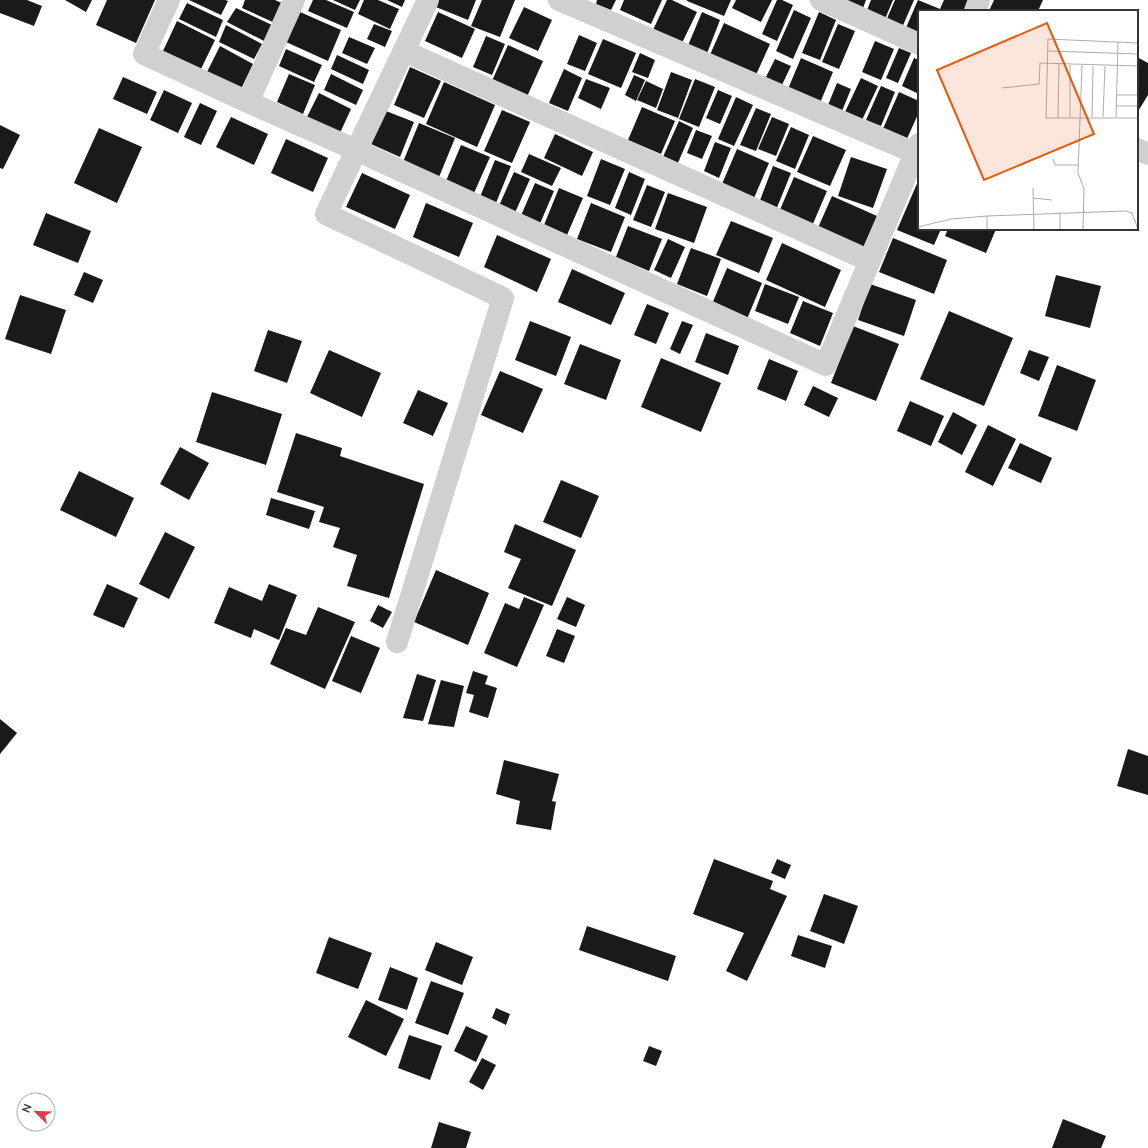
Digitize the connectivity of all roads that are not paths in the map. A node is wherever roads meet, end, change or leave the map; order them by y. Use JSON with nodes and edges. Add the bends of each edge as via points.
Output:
{"nodes":[{"id":1,"x":169,"y":0,"type":"edge"},
{"id":2,"x":294,"y":0,"type":"edge"},
{"id":3,"x":428,"y":0,"type":"edge"},
{"id":4,"x":559,"y":0,"type":"edge"},
{"id":5,"x":821,"y":0,"type":"edge"},
{"id":6,"x":979,"y":0,"type":"edge"},
{"id":7,"x":975,"y":10,"type":"edge"},
{"id":8,"x":918,"y":44,"type":"edge"},
{"id":9,"x":404,"y":51,"type":"junction"},
{"id":10,"x":248,"y":102,"type":"junction"},
{"id":11,"x":917,"y":148,"type":"edge"},
{"id":12,"x":1138,"y":149,"type":"edge"},
{"id":13,"x":356,"y":150,"type":"junction"},
{"id":14,"x":1148,"y":154,"type":"edge"},
{"id":15,"x":870,"y":261,"type":"junction"},
{"id":16,"x":397,"y":642,"type":"dead end"}],
"edges":[{"from":1,"to":10,"type":"street","via":[[144,54]]},
{"from":2,"to":10,"type":"street"},
{"from":3,"to":9,"type":"street"},
{"from":4,"to":11,"type":"street"},
{"from":5,"to":8,"type":"street"},
{"from":6,"to":7,"type":"street"},
{"from":9,"to":13,"type":"street"},
{"from":9,"to":15,"type":"street"},
{"from":10,"to":13,"type":"street"},
{"from":11,"to":15,"type":"street"},
{"from":12,"to":14,"type":"street"},
{"from":13,"to":15,"type":"street","via":[[826,365]]},
{"from":13,"to":16,"type":"street","via":[[326,214],[503,298]]}]}
